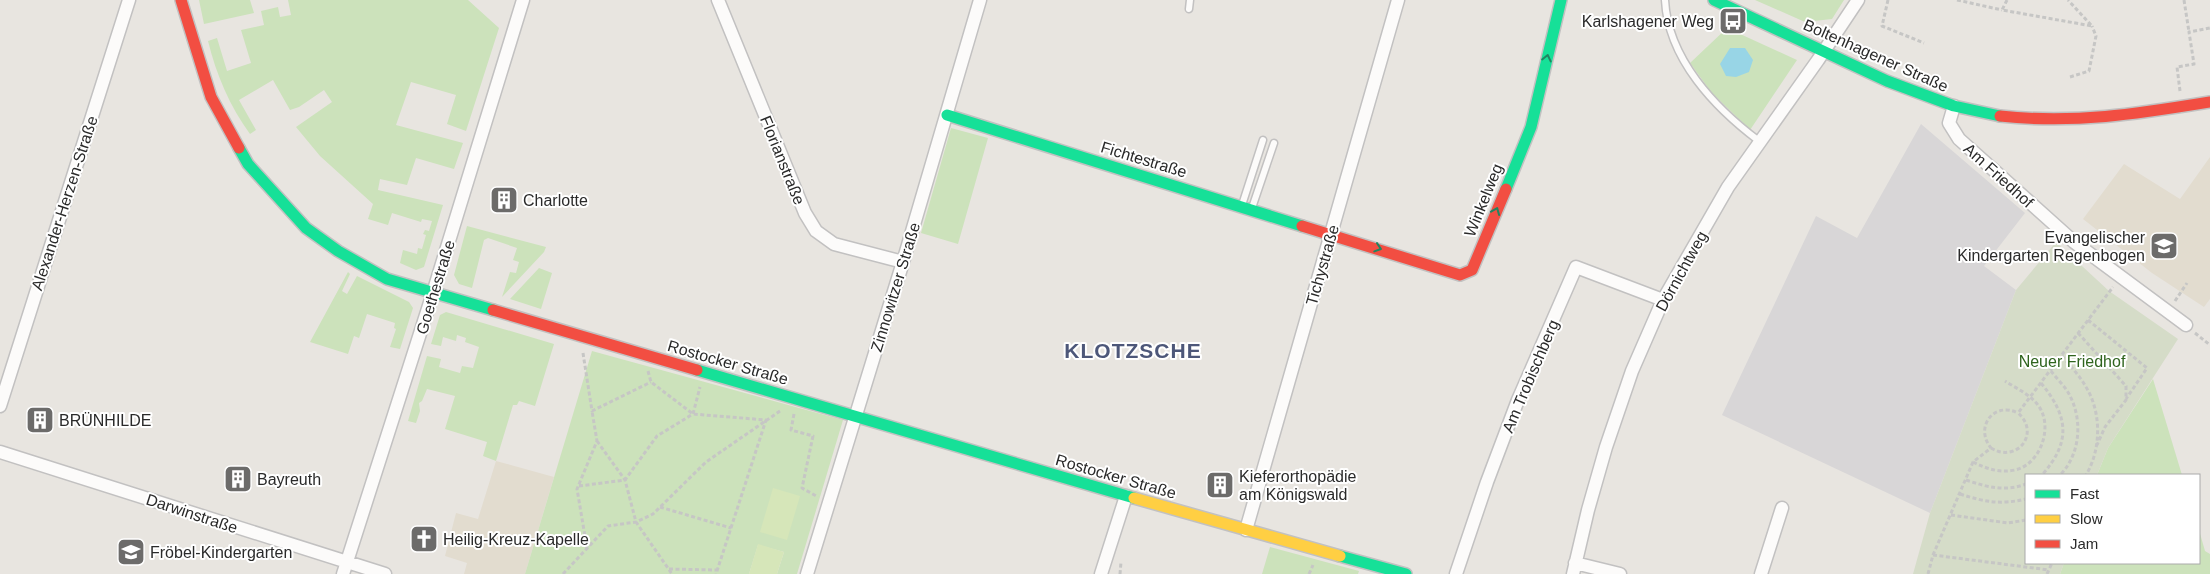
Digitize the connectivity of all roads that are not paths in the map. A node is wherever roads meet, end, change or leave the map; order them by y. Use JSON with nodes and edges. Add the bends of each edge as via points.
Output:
{"nodes":[{"id":1,"x":129,"y":0,"type":"edge"},
{"id":2,"x":182,"y":0,"type":"edge"},
{"id":3,"x":523,"y":0,"type":"edge"},
{"id":4,"x":718,"y":0,"type":"edge"},
{"id":5,"x":980,"y":0,"type":"edge"},
{"id":6,"x":1190,"y":0,"type":"edge"},
{"id":7,"x":1398,"y":0,"type":"edge"},
{"id":8,"x":1561,"y":0,"type":"edge"},
{"id":9,"x":1665,"y":0,"type":"edge"},
{"id":10,"x":1714,"y":0,"type":"edge"},
{"id":11,"x":1858,"y":0,"type":"edge"},
{"id":12,"x":1189,"y":9,"type":"dead end"},
{"id":13,"x":1824,"y":51,"type":"junction"},
{"id":14,"x":2210,"y":102,"type":"edge"},
{"id":15,"x":1954,"y":106,"type":"junction"},
{"id":16,"x":947,"y":115,"type":"junction"},
{"id":17,"x":1263,"y":140,"type":"dead end"},
{"id":18,"x":1759,"y":141,"type":"junction"},
{"id":19,"x":1274,"y":143,"type":"dead end"},
{"id":20,"x":1246,"y":207,"type":"junction"},
{"id":21,"x":1331,"y":233,"type":"junction"},
{"id":22,"x":903,"y":262,"type":"junction"},
{"id":23,"x":433,"y":292,"type":"junction"},
{"id":24,"x":1663,"y":300,"type":"junction"},
{"id":25,"x":2186,"y":325,"type":"road end"},
{"id":26,"x":0,"y":406,"type":"edge"},
{"id":27,"x":855,"y":416,"type":"junction"},
{"id":28,"x":0,"y":452,"type":"edge"},
{"id":29,"x":1126,"y":496,"type":"junction"},
{"id":30,"x":1782,"y":508,"type":"dead end"},
{"id":31,"x":1246,"y":530,"type":"junction"},
{"id":32,"x":345,"y":568,"type":"edge"},
{"id":33,"x":1574,"y":568,"type":"edge"},
{"id":34,"x":385,"y":574,"type":"edge"},
{"id":35,"x":807,"y":574,"type":"edge"},
{"id":36,"x":1101,"y":574,"type":"edge"},
{"id":37,"x":1406,"y":574,"type":"edge"},
{"id":38,"x":1456,"y":574,"type":"edge"},
{"id":39,"x":1620,"y":574,"type":"edge"},
{"id":40,"x":1761,"y":574,"type":"edge"}],
"edges":[{"from":1,"to":26,"type":"street","name":"Alexander-Herzen-Straße"},
{"from":2,"to":23,"type":"street","name":"Rostocker Straße","via":[[211,97],[246,160],[264,183],[306,228],[338,251],[387,279]]},
{"from":3,"to":23,"type":"street","name":"Goethestraße"},
{"from":4,"to":22,"type":"street","name":"Florianstraße","via":[[805,213],[816,231],[834,244]]},
{"from":5,"to":16,"type":"street","name":"Zinnowitzer Straße"},
{"from":6,"to":12,"type":"lane"},
{"from":7,"to":21,"type":"street","name":"Tichystraße"},
{"from":21,"to":8,"type":"street","name":"Winkelweg","one_way":true,"via":[[1460,274],[1472,270],[1531,127]]},
{"from":9,"to":18,"type":"lane","via":[[1666,19],[1691,72],[1731,120]]},
{"from":10,"to":13,"type":"street","name":"Boltenhagener Straße"},
{"from":11,"to":13,"type":"street","name":"Dörnichtweg"},
{"from":13,"to":15,"type":"street","name":"Boltenhagener Straße","via":[[1887,81]]},
{"from":13,"to":18,"type":"street","name":"Dörnichtweg"},
{"from":14,"to":15,"type":"street","name":"Boltenhagener Straße","via":[[2075,120],[2030,119]]},
{"from":15,"to":25,"type":"street","name":"Am Friedhof","via":[[1949,122],[1958,139],[2074,242]]},
{"from":16,"to":20,"type":"street","name":"Fichtestraße"},
{"from":16,"to":22,"type":"street","name":"Zinnowitzer Straße"},
{"from":17,"to":20,"type":"lane"},
{"from":18,"to":24,"type":"street","name":"Dörnichtweg","via":[[1728,187]]},
{"from":19,"to":20,"type":"lane"},
{"from":20,"to":21,"type":"street","name":"Fichtestraße"},
{"from":21,"to":31,"type":"street","name":"Tichystraße"},
{"from":22,"to":27,"type":"street","name":"Zinnowitzer Straße"},
{"from":23,"to":27,"type":"street","name":"Rostocker Straße"},
{"from":23,"to":32,"type":"street","name":"Goethestraße"},
{"from":24,"to":33,"type":"street","name":"Dörnichtweg","via":[[1632,371],[1606,447]]},
{"from":24,"to":38,"type":"street","name":"Am Trobischberg","via":[[1576,267],[1518,400]]},
{"from":27,"to":29,"type":"street","name":"Rostocker Straße"},
{"from":27,"to":35,"type":"street","name":"Zinnowitzer Straße"},
{"from":28,"to":32,"type":"street","name":"Darwinstraße"},
{"from":29,"to":31,"type":"street","name":"Rostocker Straße"},
{"from":29,"to":36,"type":"street"},
{"from":30,"to":40,"type":"street"},
{"from":31,"to":37,"type":"street","name":"Rostocker Straße"},
{"from":32,"to":34,"type":"street","name":"Darwinstraße"},
{"from":33,"to":39,"type":"street"}]}
